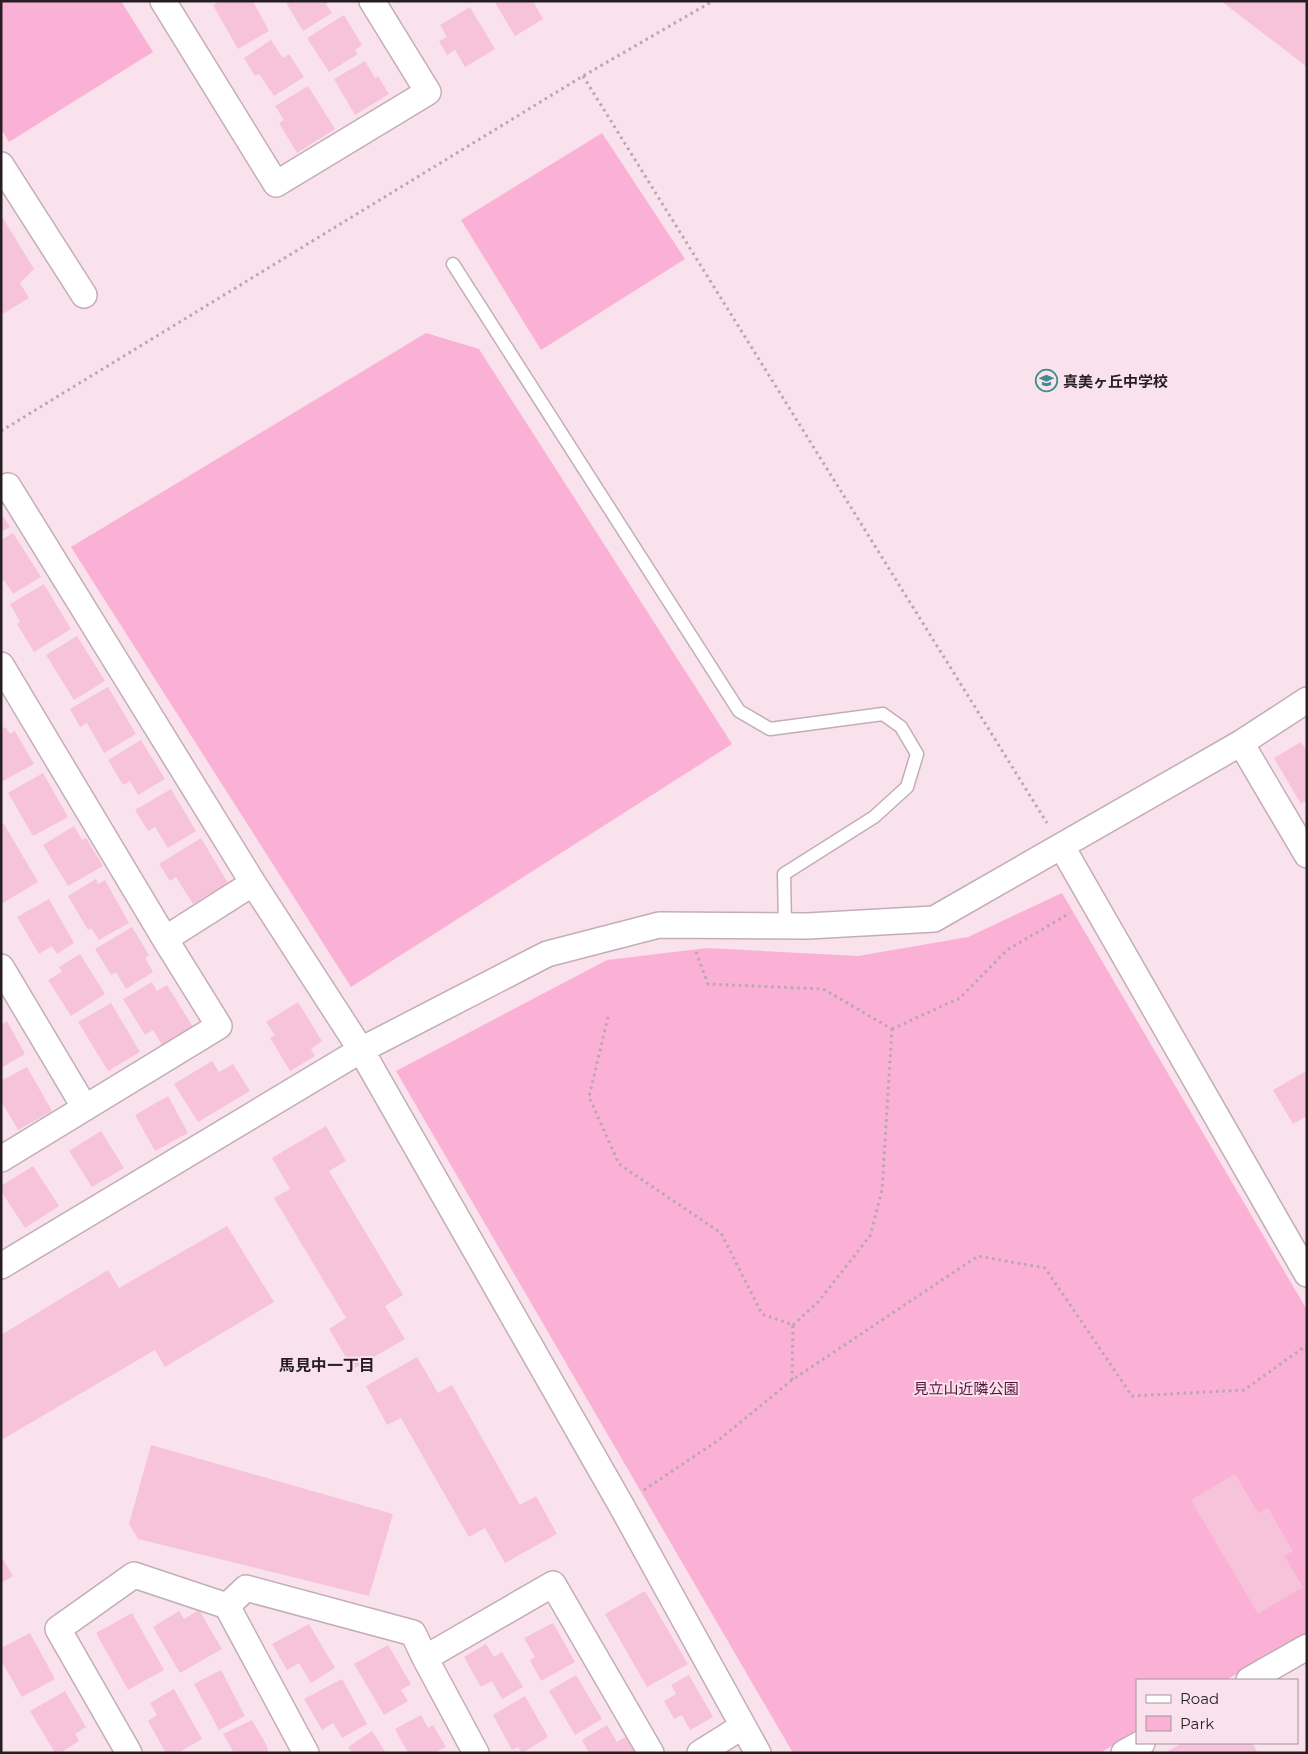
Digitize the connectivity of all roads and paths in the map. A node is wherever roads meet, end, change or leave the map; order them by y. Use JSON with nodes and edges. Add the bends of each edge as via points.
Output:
{"nodes":[{"id":1,"x":163,"y":1,"type":"edge"},
{"id":2,"x":372,"y":1,"type":"edge"},
{"id":3,"x":713,"y":1,"type":"edge"},
{"id":4,"x":583,"y":76,"type":"junction"},
{"id":5,"x":1,"y":165,"type":"edge"},
{"id":6,"x":453,"y":264,"type":"dead end"},
{"id":7,"x":84,"y":295,"type":"dead end"},
{"id":8,"x":1,"y":431,"type":"edge"},
{"id":9,"x":8,"y":486,"type":"dead end"},
{"id":10,"x":1,"y":665,"type":"edge"},
{"id":11,"x":1307,"y":700,"type":"edge"},
{"id":12,"x":1242,"y":743,"type":"junction"},
{"id":13,"x":1062,"y":847,"type":"junction"},
{"id":14,"x":1307,"y":855,"type":"edge"},
{"id":15,"x":253,"y":883,"type":"junction"},
{"id":16,"x":1073,"y":911,"type":"dead end"},
{"id":17,"x":785,"y":926,"type":"junction"},
{"id":18,"x":165,"y":939,"type":"junction"},
{"id":19,"x":695,"y":950,"type":"dead end"},
{"id":20,"x":1,"y":966,"type":"edge"},
{"id":21,"x":608,"y":1017,"type":"dead end"},
{"id":22,"x":892,"y":1029,"type":"junction"},
{"id":23,"x":361,"y":1050,"type":"junction"},
{"id":24,"x":85,"y":1108,"type":"junction"},
{"id":25,"x":1,"y":1160,"type":"edge"},
{"id":26,"x":1,"y":1266,"type":"edge"},
{"id":27,"x":1307,"y":1274,"type":"edge"},
{"id":28,"x":792,"y":1325,"type":"junction"},
{"id":29,"x":1307,"y":1345,"type":"edge"},
{"id":30,"x":792,"y":1380,"type":"junction"},
{"id":31,"x":621,"y":1504,"type":"junction"},
{"id":32,"x":227,"y":1606,"type":"junction"},
{"id":33,"x":1307,"y":1647,"type":"edge"},
{"id":34,"x":425,"y":1658,"type":"junction"},
{"id":35,"x":1251,"y":1679,"type":"edge"},
{"id":36,"x":743,"y":1726,"type":"junction"},
{"id":37,"x":1140,"y":1744,"type":"edge"},
{"id":38,"x":129,"y":1753,"type":"edge"},
{"id":39,"x":306,"y":1753,"type":"edge"},
{"id":40,"x":476,"y":1753,"type":"edge"},
{"id":41,"x":651,"y":1753,"type":"edge"},
{"id":42,"x":700,"y":1753,"type":"edge"},
{"id":43,"x":758,"y":1753,"type":"edge"},
{"id":44,"x":1124,"y":1753,"type":"edge"}],
"edges":[{"from":1,"to":2,"type":"street","via":[[276,184],[428,92]]},
{"from":3,"to":4,"type":"path"},
{"from":4,"to":8,"type":"path"},
{"from":4,"to":13,"type":"path"},
{"from":5,"to":7,"type":"street"},
{"from":6,"to":17,"type":"lane","via":[[739,711],[770,729],[883,714],[901,727],[917,754],[907,787],[874,817],[784,874]]},
{"from":9,"to":15,"type":"street"},
{"from":10,"to":18,"type":"street"},
{"from":11,"to":12,"type":"street"},
{"from":12,"to":13,"type":"street"},
{"from":12,"to":14,"type":"street"},
{"from":13,"to":17,"type":"street","via":[[934,919]]},
{"from":13,"to":27,"type":"street"},
{"from":15,"to":18,"type":"street"},
{"from":15,"to":23,"type":"street"},
{"from":16,"to":22,"type":"path","via":[[1007,950],[960,998]]},
{"from":17,"to":23,"type":"street","via":[[660,925],[547,954]]},
{"from":18,"to":24,"type":"street","via":[[219,1026]]},
{"from":19,"to":22,"type":"path","via":[[708,984],[823,990]]},
{"from":20,"to":24,"type":"street"},
{"from":21,"to":28,"type":"path","via":[[589,1097],[619,1164],[721,1233],[762,1314]]},
{"from":22,"to":28,"type":"path","via":[[882,1190],[870,1236],[818,1302]]},
{"from":23,"to":26,"type":"street"},
{"from":23,"to":31,"type":"street"},
{"from":24,"to":25,"type":"street"},
{"from":28,"to":30,"type":"path"},
{"from":29,"to":30,"type":"path","via":[[1244,1390],[1132,1396],[1045,1268],[978,1256]]},
{"from":30,"to":31,"type":"path","via":[[720,1439]]},
{"from":31,"to":36,"type":"street"},
{"from":32,"to":34,"type":"street","via":[[246,1588],[413,1633]]},
{"from":32,"to":38,"type":"street","via":[[134,1575],[58,1629]]},
{"from":32,"to":39,"type":"street"},
{"from":33,"to":35,"type":"street"},
{"from":34,"to":40,"type":"street"},
{"from":34,"to":41,"type":"street","via":[[553,1584]]},
{"from":36,"to":42,"type":"street"},
{"from":36,"to":43,"type":"street"},
{"from":37,"to":44,"type":"street"}]}
